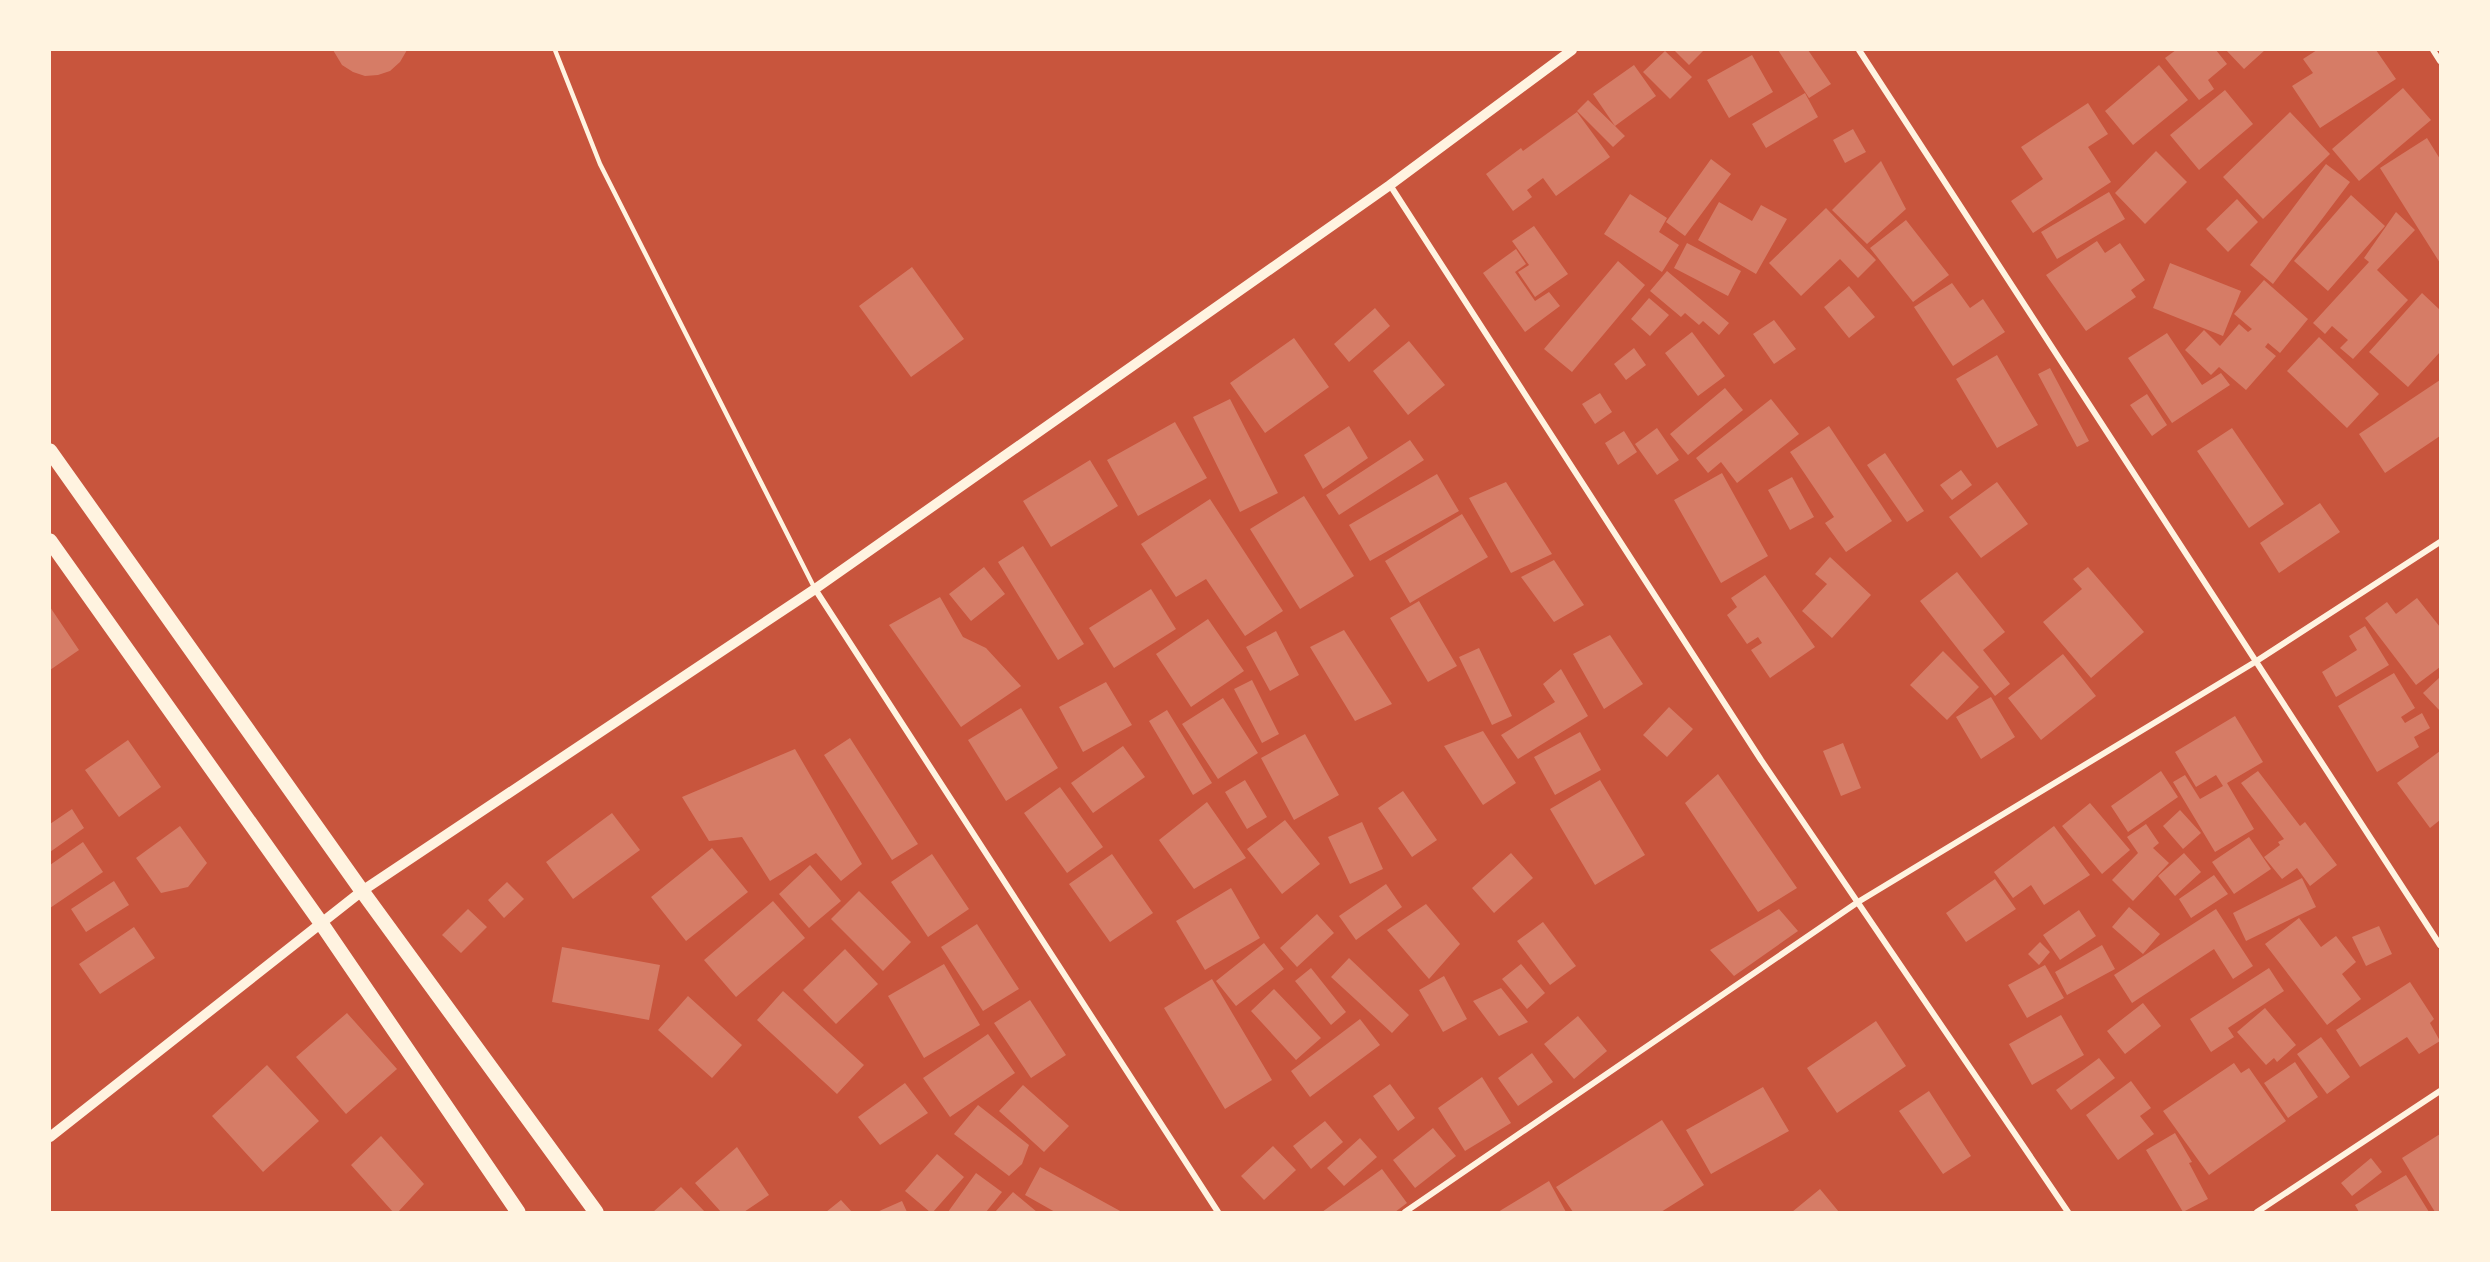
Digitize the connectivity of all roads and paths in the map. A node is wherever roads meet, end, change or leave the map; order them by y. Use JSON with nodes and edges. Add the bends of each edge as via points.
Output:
{"nodes":[{"id":1,"x":555,"y":50,"type":"edge"},
{"id":2,"x":1572,"y":50,"type":"edge"},
{"id":3,"x":1859,"y":50,"type":"edge"},
{"id":4,"x":2433,"y":50,"type":"edge"},
{"id":5,"x":2440,"y":61,"type":"edge"},
{"id":6,"x":1390,"y":185,"type":"junction"},
{"id":7,"x":50,"y":451,"type":"edge"},
{"id":8,"x":50,"y":542,"type":"edge"},
{"id":9,"x":2440,"y":542,"type":"edge"},
{"id":10,"x":815,"y":589,"type":"junction"},
{"id":11,"x":2255,"y":662,"type":"junction"},
{"id":12,"x":362,"y":891,"type":"junction"},
{"id":13,"x":1858,"y":902,"type":"junction"},
{"id":14,"x":321,"y":923,"type":"junction"},
{"id":15,"x":2440,"y":945,"type":"edge"},
{"id":16,"x":2440,"y":1091,"type":"edge"},
{"id":17,"x":50,"y":1137,"type":"edge"},
{"id":18,"x":518,"y":1212,"type":"edge"},
{"id":19,"x":596,"y":1212,"type":"edge"},
{"id":20,"x":1218,"y":1212,"type":"edge"},
{"id":21,"x":1405,"y":1212,"type":"edge"},
{"id":22,"x":2068,"y":1212,"type":"edge"},
{"id":23,"x":2257,"y":1212,"type":"edge"}],
"edges":[{"from":1,"to":10,"type":"lane","via":[[600,165]]},
{"from":2,"to":6,"type":"street"},
{"from":3,"to":11,"type":"street"},
{"from":4,"to":5,"type":"street"},
{"from":6,"to":10,"type":"street"},
{"from":6,"to":13,"type":"street","via":[[1761,760]]},
{"from":7,"to":12,"type":"main road"},
{"from":8,"to":14,"type":"main road"},
{"from":9,"to":11,"type":"street"},
{"from":10,"to":12,"type":"street"},
{"from":10,"to":20,"type":"street"},
{"from":11,"to":13,"type":"street"},
{"from":11,"to":15,"type":"street"},
{"from":12,"to":14,"type":"street"},
{"from":12,"to":19,"type":"main road"},
{"from":13,"to":21,"type":"street"},
{"from":13,"to":22,"type":"street"},
{"from":14,"to":17,"type":"street"},
{"from":14,"to":18,"type":"main road"},
{"from":16,"to":23,"type":"street"}]}
